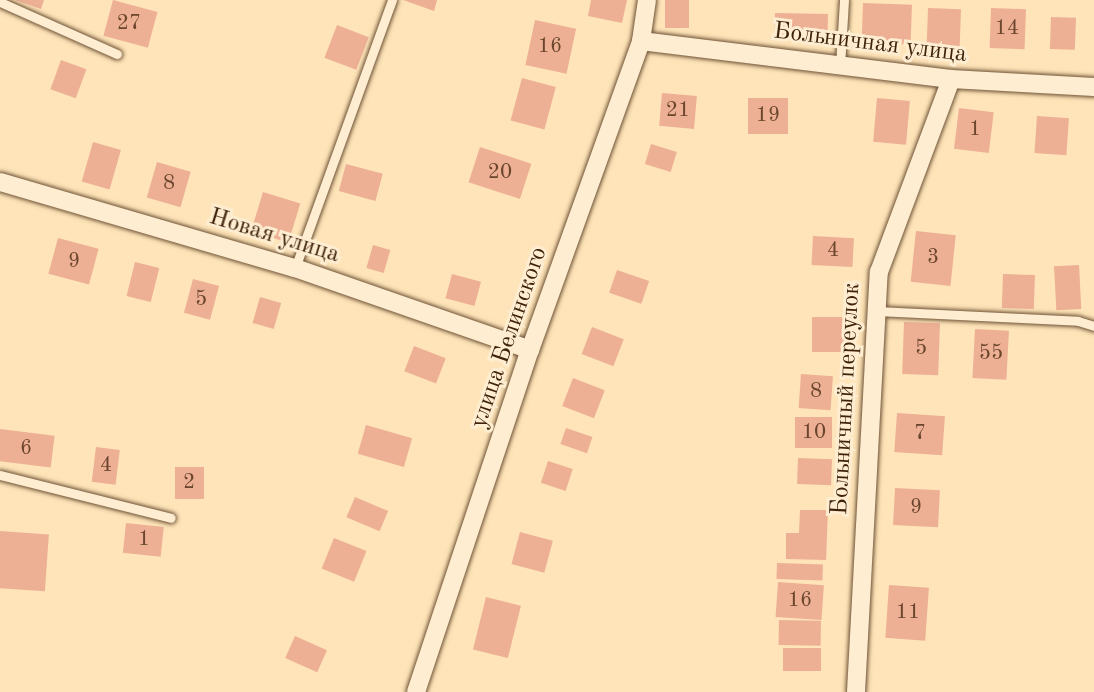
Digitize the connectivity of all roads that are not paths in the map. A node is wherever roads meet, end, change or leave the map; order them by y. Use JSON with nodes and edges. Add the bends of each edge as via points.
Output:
{"nodes":[{"id":1,"x":392,"y":0,"type":"edge"},
{"id":2,"x":647,"y":0,"type":"edge"},
{"id":3,"x":844,"y":0,"type":"edge"},
{"id":4,"x":0,"y":2,"type":"edge"},
{"id":5,"x":642,"y":41,"type":"junction"},
{"id":6,"x":117,"y":54,"type":"dead end"},
{"id":7,"x":840,"y":66,"type":"junction"},
{"id":8,"x":951,"y":79,"type":"junction"},
{"id":9,"x":1094,"y":87,"type":"edge"},
{"id":10,"x":0,"y":182,"type":"edge"},
{"id":11,"x":295,"y":268,"type":"junction"},
{"id":12,"x":877,"y":311,"type":"junction"},
{"id":13,"x":1094,"y":326,"type":"edge"},
{"id":14,"x":530,"y":350,"type":"junction"},
{"id":15,"x":0,"y":475,"type":"edge"},
{"id":16,"x":171,"y":518,"type":"dead end"},
{"id":17,"x":416,"y":692,"type":"edge"},
{"id":18,"x":856,"y":692,"type":"edge"}],
"edges":[{"from":1,"to":11,"type":"lane"},
{"from":2,"to":5,"type":"street","name":"улица Белинского"},
{"from":3,"to":7,"type":"lane"},
{"from":4,"to":6,"type":"lane"},
{"from":5,"to":7,"type":"street","name":"Больничная улица"},
{"from":5,"to":14,"type":"street","name":"улица Белинского"},
{"from":7,"to":8,"type":"street","name":"Больничная улица"},
{"from":8,"to":9,"type":"street","name":"Больничная улица"},
{"from":8,"to":12,"type":"street","name":"Больничный переулок","via":[[879,272]]},
{"from":10,"to":11,"type":"street","name":"Новая улица"},
{"from":11,"to":14,"type":"street","name":"Новая улица"},
{"from":12,"to":13,"type":"lane","via":[[1078,321]]},
{"from":12,"to":18,"type":"street","name":"Больничный переулок"},
{"from":14,"to":17,"type":"street","name":"улица Белинского"},
{"from":15,"to":16,"type":"lane"}]}
